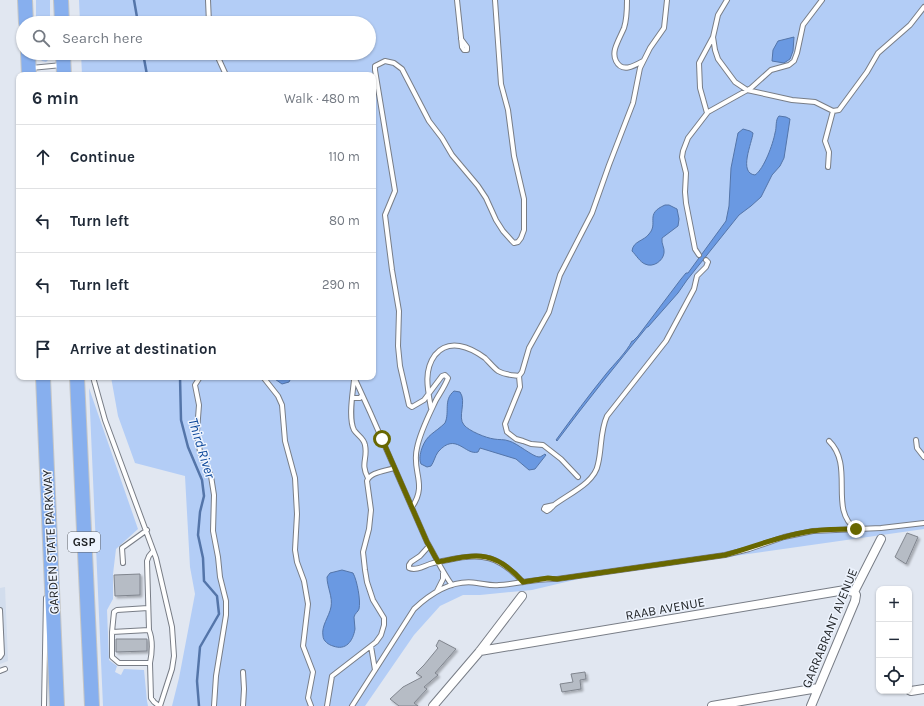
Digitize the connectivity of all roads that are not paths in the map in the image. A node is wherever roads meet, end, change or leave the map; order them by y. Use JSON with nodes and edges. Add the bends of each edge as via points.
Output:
{"nodes":[{"id":1,"x":25,"y":0,"type":"edge"},
{"id":2,"x":61,"y":0,"type":"edge"},
{"id":3,"x":208,"y":0,"type":"edge"},
{"id":4,"x":457,"y":0,"type":"edge"},
{"id":5,"x":495,"y":0,"type":"edge"},
{"id":6,"x":627,"y":0,"type":"edge"},
{"id":7,"x":667,"y":0,"type":"edge"},
{"id":8,"x":727,"y":0,"type":"edge"},
{"id":9,"x":822,"y":0,"type":"edge"},
{"id":10,"x":924,"y":7,"type":"edge"},
{"id":11,"x":26,"y":16,"type":"edge"},
{"id":12,"x":62,"y":16,"type":"edge"},
{"id":13,"x":209,"y":16,"type":"edge"},
{"id":14,"x":713,"y":37,"type":"junction"},
{"id":15,"x":461,"y":39,"type":"dead end"},
{"id":16,"x":28,"y":60,"type":"edge"},
{"id":17,"x":219,"y":60,"type":"edge"},
{"id":18,"x":643,"y":60,"type":"junction"},
{"id":19,"x":63,"y":64,"type":"edge"},
{"id":20,"x":29,"y":71,"type":"edge"},
{"id":21,"x":225,"y":72,"type":"edge"},
{"id":22,"x":375,"y":72,"type":"edge"},
{"id":23,"x":376,"y":76,"type":"edge"},
{"id":24,"x":746,"y":90,"type":"junction"},
{"id":25,"x":833,"y":111,"type":"junction"},
{"id":26,"x":707,"y":113,"type":"junction"},
{"id":27,"x":828,"y":167,"type":"dead end"},
{"id":28,"x":699,"y":254,"type":"dead end"},
{"id":29,"x":706,"y":260,"type":"dead end"},
{"id":30,"x":519,"y":376,"type":"junction"},
{"id":31,"x":43,"y":380,"type":"edge"},
{"id":32,"x":77,"y":380,"type":"edge"},
{"id":33,"x":94,"y":380,"type":"edge"},
{"id":34,"x":198,"y":380,"type":"edge"},
{"id":35,"x":265,"y":380,"type":"edge"},
{"id":36,"x":354,"y":380,"type":"edge"},
{"id":37,"x":355,"y":380,"type":"edge"},
{"id":38,"x":362,"y":395,"type":"junction"},
{"id":39,"x":429,"y":395,"type":"junction"},
{"id":40,"x":352,"y":398,"type":"junction"},
{"id":41,"x":432,"y":410,"type":"junction"},
{"id":42,"x":46,"y":438,"type":"junction"},
{"id":43,"x":916,"y":440,"type":"dead end"},
{"id":44,"x":829,"y":441,"type":"dead end"},
{"id":45,"x":924,"y":457,"type":"edge"},
{"id":46,"x":394,"y":468,"type":"junction"},
{"id":47,"x":368,"y":478,"type":"junction"},
{"id":48,"x":578,"y":478,"type":"dead end"},
{"id":49,"x":554,"y":505,"type":"dead end"},
{"id":50,"x":412,"y":507,"type":"junction"},
{"id":51,"x":924,"y":523,"type":"edge"},
{"id":52,"x":856,"y":529,"type":"junction"},
{"id":53,"x":147,"y":530,"type":"junction"},
{"id":54,"x":881,"y":539,"type":"dead end"},
{"id":55,"x":429,"y":546,"type":"junction"},
{"id":56,"x":153,"y":551,"type":"junction"},
{"id":57,"x":46,"y":557,"type":"dead end"},
{"id":58,"x":438,"y":562,"type":"junction"},
{"id":59,"x":123,"y":563,"type":"dead end"},
{"id":60,"x":443,"y":573,"type":"junction"},
{"id":61,"x":523,"y":582,"type":"junction"},
{"id":62,"x":452,"y":585,"type":"junction"},
{"id":63,"x":46,"y":589,"type":"dead end"},
{"id":64,"x":854,"y":592,"type":"junction"},
{"id":65,"x":435,"y":593,"type":"junction"},
{"id":66,"x":522,"y":596,"type":"dead end"},
{"id":67,"x":148,"y":608,"type":"junction"},
{"id":68,"x":0,"y":610,"type":"edge"},
{"id":69,"x":149,"y":630,"type":"junction"},
{"id":70,"x":112,"y":632,"type":"junction"},
{"id":71,"x":371,"y":646,"type":"junction"},
{"id":72,"x":480,"y":651,"type":"junction"},
{"id":73,"x":0,"y":656,"type":"edge"},
{"id":74,"x":150,"y":663,"type":"junction"},
{"id":75,"x":5,"y":669,"type":"dead end"},
{"id":76,"x":375,"y":670,"type":"junction"},
{"id":77,"x":0,"y":671,"type":"edge"},
{"id":78,"x":243,"y":672,"type":"dead end"},
{"id":79,"x":818,"y":688,"type":"junction"},
{"id":80,"x":924,"y":689,"type":"edge"},
{"id":81,"x":912,"y":690,"type":"edge"},
{"id":82,"x":44,"y":706,"type":"edge"},
{"id":83,"x":58,"y":706,"type":"edge"},
{"id":84,"x":92,"y":706,"type":"edge"},
{"id":85,"x":159,"y":706,"type":"edge"},
{"id":86,"x":214,"y":706,"type":"edge"},
{"id":87,"x":243,"y":706,"type":"edge"},
{"id":88,"x":311,"y":706,"type":"edge"},
{"id":89,"x":327,"y":706,"type":"edge"},
{"id":90,"x":352,"y":706,"type":"edge"},
{"id":91,"x":433,"y":706,"type":"edge"},
{"id":92,"x":712,"y":706,"type":"edge"},
{"id":93,"x":811,"y":706,"type":"edge"}],
"edges":[{"from":1,"to":11,"type":"highway"},
{"from":2,"to":12,"type":"highway"},
{"from":3,"to":13,"type":"lane"},
{"from":4,"to":15,"type":"lane","via":[[459,22],[462,47],[467,50],[467,47]]},
{"from":5,"to":22,"type":"lane","via":[[501,84],[524,199],[524,230],[518,242],[514,243],[503,231],[478,186],[452,155],[429,120],[402,69],[385,60],[376,66]]},
{"from":6,"to":18,"type":"lane","via":[[624,28],[615,47],[615,59],[623,68]]},
{"from":7,"to":18,"type":"lane","via":[[664,28]]},
{"from":8,"to":14,"type":"lane","via":[[718,16]]},
{"from":9,"to":24,"type":"lane","via":[[803,25],[794,61],[771,70]]},
{"from":10,"to":25,"type":"lane","via":[[910,25],[878,53],[839,110]]},
{"from":14,"to":24,"type":"lane","via":[[718,60],[735,82]]},
{"from":14,"to":26,"type":"lane","via":[[699,63],[700,88]]},
{"from":16,"to":20,"type":"highway"},
{"from":17,"to":21,"type":"lane"},
{"from":18,"to":30,"type":"lane","via":[[633,103],[592,213],[563,269],[549,312],[532,343]]},
{"from":19,"to":20,"type":"lane"},
{"from":23,"to":39,"type":"lane","via":[[395,191],[385,215],[399,311],[400,366],[412,407]]},
{"from":24,"to":25,"type":"lane","via":[[815,102]]},
{"from":24,"to":26,"type":"lane"},
{"from":25,"to":27,"type":"lane","via":[[825,141],[829,152]]},
{"from":26,"to":28,"type":"lane","via":[[688,138],[682,157],[686,174],[686,203],[695,249]]},
{"from":29,"to":49,"type":"lane","via":[[707,266],[698,276],[670,335],[607,416],[595,474]]},
{"from":30,"to":39,"type":"lane","via":[[497,370],[469,348],[461,345],[448,346],[437,353],[430,366],[427,380]]},
{"from":30,"to":48,"type":"lane","via":[[520,387],[505,424],[507,432],[523,442],[543,445],[561,459]]},
{"from":31,"to":42,"type":"highway","name":"GARDEN STATE PARKWAY","number":"GSP"},
{"from":32,"to":84,"type":"highway","number":"GSP"},
{"from":33,"to":53,"type":"lane"},
{"from":34,"to":86,"type":"lane","via":[[195,385],[198,405],[197,431],[200,452],[211,476],[214,531],[226,602]]},
{"from":35,"to":88,"type":"lane","via":[[282,405],[284,441],[295,478],[295,550],[307,597],[308,611],[303,646],[313,672],[308,698]]},
{"from":36,"to":40,"type":"lane"},
{"from":37,"to":38,"type":"lane"},
{"from":38,"to":40,"type":"lane","via":[[360,398]]},
{"from":38,"to":46,"type":"lane"},
{"from":39,"to":41,"type":"lane"},
{"from":39,"to":41,"type":"lane","via":[[442,376],[447,376]]},
{"from":40,"to":47,"type":"lane","via":[[354,430],[365,444],[363,466]]},
{"from":41,"to":50,"type":"lane","via":[[417,447],[415,462],[419,490]]},
{"from":42,"to":57,"type":"lane"},
{"from":42,"to":83,"type":"highway","name":"GARDEN STATE PARKWAY","number":"GSP"},
{"from":43,"to":45,"type":"lane","via":[[917,448]]},
{"from":44,"to":52,"type":"lane","via":[[835,448],[842,472],[843,509],[848,522]]},
{"from":46,"to":47,"type":"lane"},
{"from":46,"to":50,"type":"lane"},
{"from":47,"to":71,"type":"lane","via":[[371,510],[363,552],[370,592],[384,618],[381,634]]},
{"from":50,"to":55,"type":"lane"},
{"from":51,"to":52,"type":"lane"},
{"from":52,"to":61,"type":"lane","via":[[813,531],[725,555]]},
{"from":53,"to":56,"type":"lane"},
{"from":53,"to":59,"type":"lane","via":[[122,548]]},
{"from":54,"to":64,"type":"street","name":"GARRABRANT AVENUE"},
{"from":55,"to":58,"type":"lane"},
{"from":55,"to":58,"type":"lane","via":[[411,562],[409,568],[416,569]]},
{"from":56,"to":67,"type":"lane","via":[[147,561]]},
{"from":56,"to":85,"type":"lane","via":[[161,577],[174,644],[172,669]]},
{"from":58,"to":60,"type":"lane"},
{"from":58,"to":61,"type":"lane","via":[[475,555],[492,559],[506,565]]},
{"from":60,"to":62,"type":"lane"},
{"from":60,"to":65,"type":"lane","via":[[443,579]]},
{"from":61,"to":62,"type":"lane"},
{"from":62,"to":65,"type":"lane"},
{"from":63,"to":82,"type":"lane"},
{"from":64,"to":72,"type":"street","name":"RAAB AVENUE","via":[[845,590]]},
{"from":64,"to":79,"type":"street","name":"GARRABRANT AVENUE","via":[[855,601]]},
{"from":65,"to":76,"type":"lane","via":[[414,609]]},
{"from":66,"to":72,"type":"street"},
{"from":67,"to":69,"type":"lane"},
{"from":67,"to":70,"type":"lane","via":[[117,610],[114,612]]},
{"from":68,"to":73,"type":"lane"},
{"from":69,"to":70,"type":"lane"},
{"from":69,"to":74,"type":"lane","via":[[152,655]]},
{"from":70,"to":74,"type":"lane","via":[[112,657],[119,663]]},
{"from":71,"to":76,"type":"lane"},
{"from":71,"to":89,"type":"lane","via":[[332,676]]},
{"from":72,"to":91,"type":"street"},
{"from":74,"to":85,"type":"lane","via":[[151,698]]},
{"from":75,"to":77,"type":"lane"},
{"from":76,"to":90,"type":"lane"},
{"from":78,"to":87,"type":"lane"},
{"from":79,"to":92,"type":"street"},
{"from":79,"to":93,"type":"street","name":"GARRABRANT AVENUE"},
{"from":80,"to":81,"type":"street"}]}
